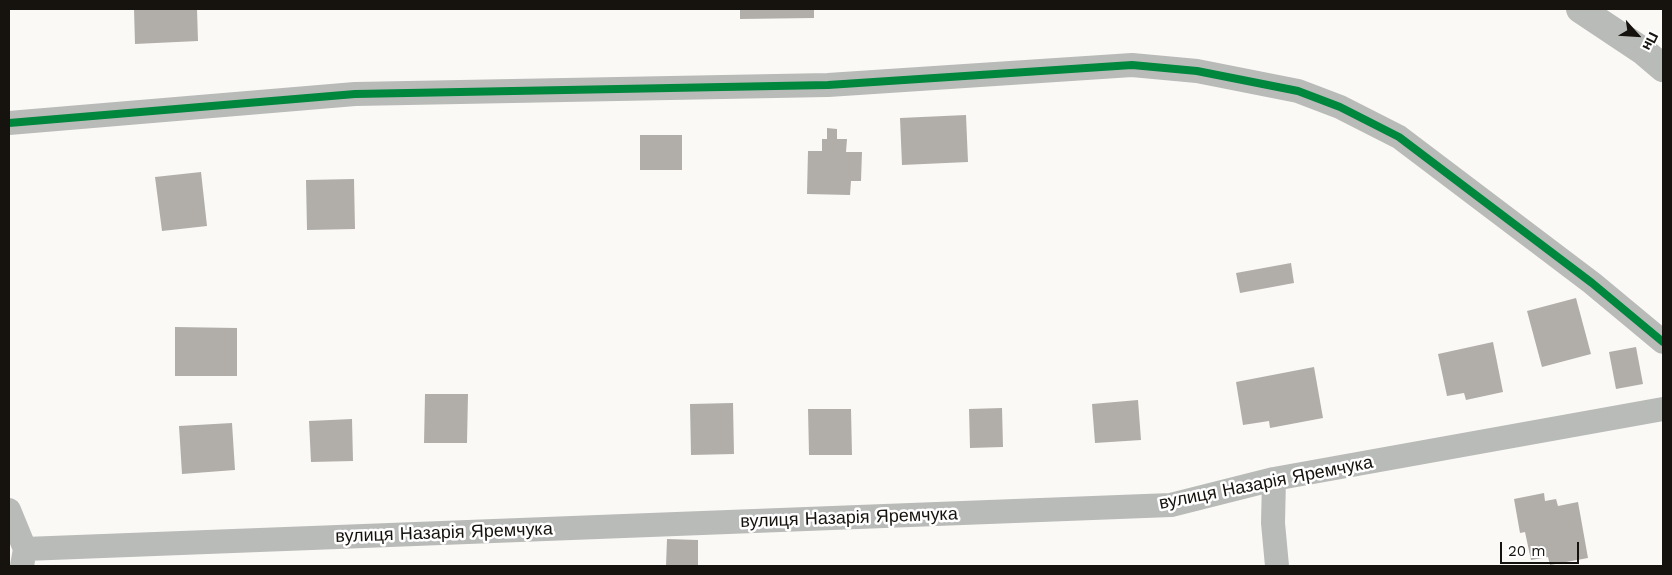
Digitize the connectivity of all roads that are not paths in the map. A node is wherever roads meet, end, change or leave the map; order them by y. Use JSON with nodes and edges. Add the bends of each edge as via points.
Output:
{"nodes":[{"id":1,"x":1580,"y":9,"type":"edge"},
{"id":2,"x":1663,"y":68,"type":"edge"},
{"id":3,"x":9,"y":123,"type":"edge"},
{"id":4,"x":1663,"y":342,"type":"edge"},
{"id":5,"x":1663,"y":409,"type":"edge"},
{"id":6,"x":1274,"y":479,"type":"junction"},
{"id":7,"x":9,"y":510,"type":"edge"},
{"id":8,"x":23,"y":558,"type":"edge"},
{"id":9,"x":1277,"y":566,"type":"edge"}],
"edges":[{"from":1,"to":2,"type":"street"},
{"from":3,"to":4,"type":"street","via":[[355,94],[828,85],[1132,65],[1197,71],[1298,92],[1340,107],[1399,137],[1592,283]]},
{"from":5,"to":6,"type":"street","name":"вулиця Назарія Яремчука"},
{"from":6,"to":8,"type":"street","name":"вулиця Назарія Яремчука","via":[[1171,505]]},
{"from":6,"to":9,"type":"street"},
{"from":7,"to":8,"type":"street"}]}
